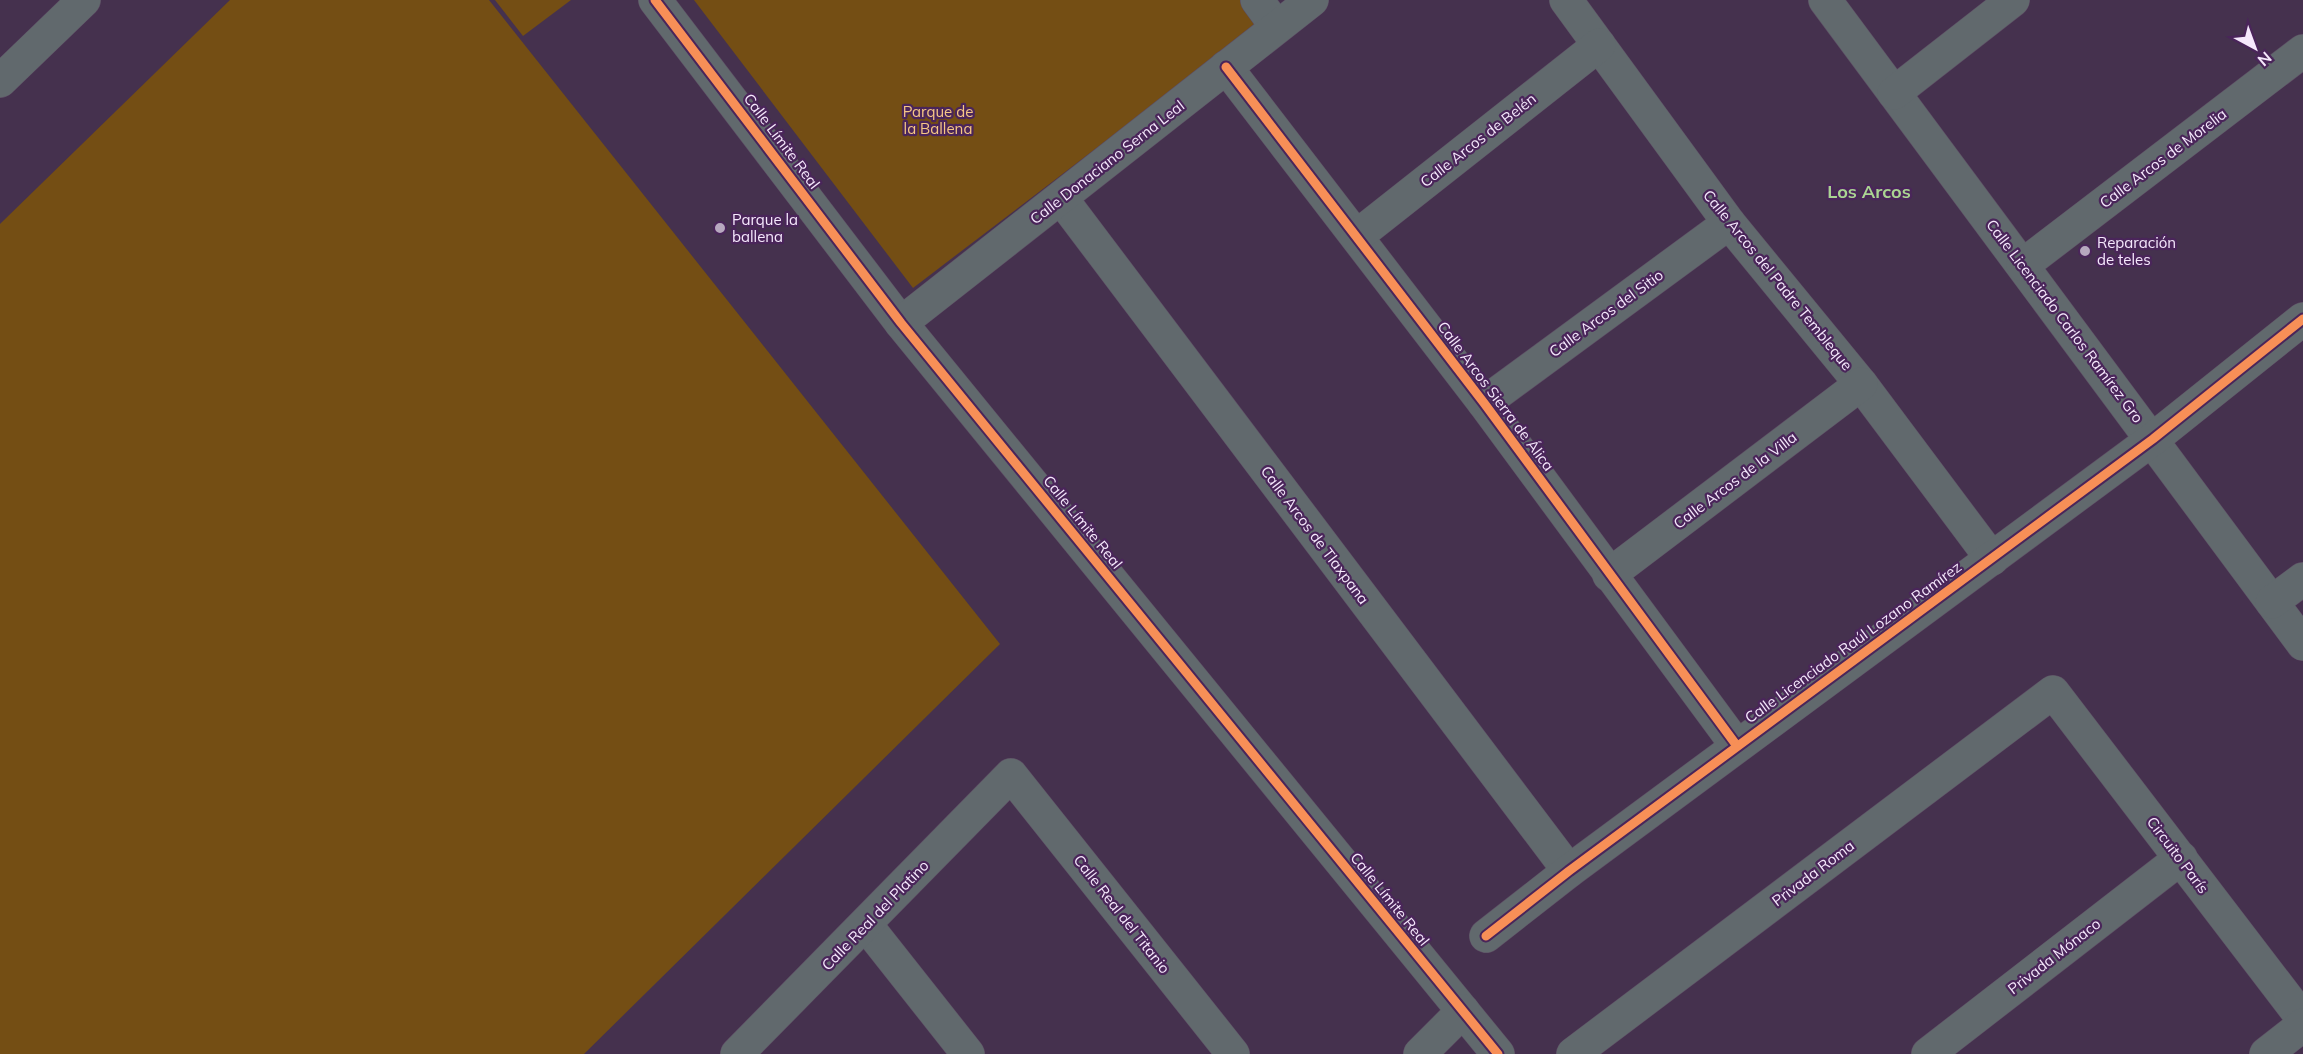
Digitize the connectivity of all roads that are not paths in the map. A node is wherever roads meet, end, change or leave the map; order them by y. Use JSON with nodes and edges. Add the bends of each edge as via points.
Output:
{"nodes":[{"id":1,"x":84,"y":0,"type":"edge"},
{"id":2,"x":655,"y":0,"type":"edge"},
{"id":3,"x":1257,"y":0,"type":"edge"},
{"id":4,"x":1312,"y":0,"type":"edge"},
{"id":5,"x":1566,"y":0,"type":"edge"},
{"id":6,"x":1826,"y":0,"type":"edge"},
{"id":7,"x":2013,"y":0,"type":"edge"},
{"id":8,"x":1276,"y":26,"type":"junction"},
{"id":9,"x":1599,"y":45,"type":"junction"},
{"id":10,"x":2303,"y":51,"type":"edge"},
{"id":11,"x":1227,"y":67,"type":"junction"},
{"id":12,"x":0,"y":81,"type":"edge"},
{"id":13,"x":1894,"y":93,"type":"junction"},
{"id":14,"x":1061,"y":198,"type":"junction"},
{"id":15,"x":1729,"y":223,"type":"junction"},
{"id":16,"x":1357,"y":236,"type":"junction"},
{"id":17,"x":2023,"y":265,"type":"junction"},
{"id":18,"x":2303,"y":319,"type":"edge"},
{"id":19,"x":901,"y":322,"type":"junction"},
{"id":20,"x":1862,"y":384,"type":"junction"},
{"id":21,"x":1484,"y":403,"type":"junction"},
{"id":22,"x":2153,"y":439,"type":"junction"},
{"id":23,"x":1992,"y":559,"type":"junction"},
{"id":24,"x":1609,"y":575,"type":"junction"},
{"id":25,"x":2303,"y":579,"type":"edge"},
{"id":26,"x":2272,"y":602,"type":"junction"},
{"id":27,"x":2303,"y":644,"type":"edge"},
{"id":28,"x":2053,"y":692,"type":"joint"},
{"id":29,"x":1737,"y":746,"type":"junction"},
{"id":30,"x":1011,"y":775,"type":"joint"},
{"id":31,"x":2181,"y":858,"type":"junction"},
{"id":32,"x":1569,"y":871,"type":"junction"},
{"id":33,"x":866,"y":925,"type":"junction"},
{"id":34,"x":1486,"y":936,"type":"dead end"},
{"id":35,"x":1463,"y":1011,"type":"junction"},
{"id":36,"x":2303,"y":1019,"type":"edge"},
{"id":37,"x":2303,"y":1025,"type":"edge"},
{"id":38,"x":737,"y":1054,"type":"edge"},
{"id":39,"x":969,"y":1054,"type":"edge"},
{"id":40,"x":1233,"y":1054,"type":"edge"},
{"id":41,"x":1420,"y":1054,"type":"edge"},
{"id":42,"x":1498,"y":1054,"type":"edge"},
{"id":43,"x":1573,"y":1054,"type":"edge"},
{"id":44,"x":1928,"y":1054,"type":"edge"},
{"id":45,"x":2266,"y":1054,"type":"edge"}],
"edges":[{"from":1,"to":12,"type":"street"},
{"from":2,"to":19,"type":"street","name":"Calle Límite Real"},
{"from":3,"to":8,"type":"street"},
{"from":4,"to":8,"type":"street","name":"Calle Donaciano Serna Leal"},
{"from":5,"to":9,"type":"street","name":"Calle Arcos del Padre Tembleque"},
{"from":6,"to":13,"type":"street","name":"Calle Licenciado Carlos Ramírez Gro"},
{"from":7,"to":13,"type":"street"},
{"from":8,"to":11,"type":"street","name":"Calle Donaciano Serna Leal"},
{"from":9,"to":15,"type":"street","name":"Calle Arcos del Padre Tembleque"},
{"from":9,"to":16,"type":"street","name":"Calle Arcos de Belén"},
{"from":10,"to":17,"type":"street","name":"Calle Arcos de Morelia"},
{"from":11,"to":14,"type":"street","name":"Calle Donaciano Serna Leal"},
{"from":11,"to":16,"type":"street","name":"Calle Arcos Sierra de Álica"},
{"from":13,"to":17,"type":"street","name":"Calle Licenciado Carlos Ramírez Gro"},
{"from":14,"to":19,"type":"street","name":"Calle Donaciano Serna Leal"},
{"from":14,"to":32,"type":"street","name":"Calle Arcos de Tlaxpana"},
{"from":15,"to":20,"type":"street","name":"Calle Arcos del Padre Tembleque"},
{"from":15,"to":21,"type":"street","name":"Calle Arcos del Sitio"},
{"from":16,"to":21,"type":"street","name":"Calle Arcos Sierra de Álica"},
{"from":17,"to":22,"type":"street","name":"Calle Licenciado Carlos Ramírez Gro"},
{"from":18,"to":22,"type":"street","name":"Calle Licenciado Raúl Lozano Ramírez"},
{"from":19,"to":35,"type":"street","name":"Calle Límite Real"},
{"from":20,"to":23,"type":"street","name":"Calle Arcos del Padre Tembleque"},
{"from":20,"to":24,"type":"street","name":"Calle Arcos de la Villa"},
{"from":21,"to":24,"type":"street","name":"Calle Arcos Sierra de Álica"},
{"from":22,"to":23,"type":"street","name":"Calle Licenciado Raúl Lozano Ramírez"},
{"from":22,"to":26,"type":"street","name":"Calle Licenciado Carlos Ramírez Gro"},
{"from":23,"to":29,"type":"street","name":"Calle Licenciado Raúl Lozano Ramírez"},
{"from":24,"to":29,"type":"street","name":"Calle Arcos Sierra de Álica"},
{"from":25,"to":26,"type":"street"},
{"from":26,"to":27,"type":"street","name":"Calle Licenciado Carlos Ramírez Gro"},
{"from":28,"to":31,"type":"street","name":"Circuito París"},
{"from":28,"to":43,"type":"street","name":"Privada Roma"},
{"from":29,"to":32,"type":"street","name":"Calle Licenciado Raúl Lozano Ramírez"},
{"from":30,"to":33,"type":"street","name":"Calle Real del Platino"},
{"from":30,"to":40,"type":"street","name":"Calle Real del Titanio"},
{"from":31,"to":36,"type":"street","name":"Circuito París"},
{"from":31,"to":44,"type":"street","name":"Privada Mónaco"},
{"from":32,"to":34,"type":"street","name":"Calle Licenciado Raúl Lozano Ramírez"},
{"from":33,"to":38,"type":"street","name":"Calle Real del Platino"},
{"from":33,"to":39,"type":"street"},
{"from":35,"to":41,"type":"street"},
{"from":35,"to":42,"type":"street","name":"Calle Límite Real"},
{"from":37,"to":45,"type":"street"}]}
